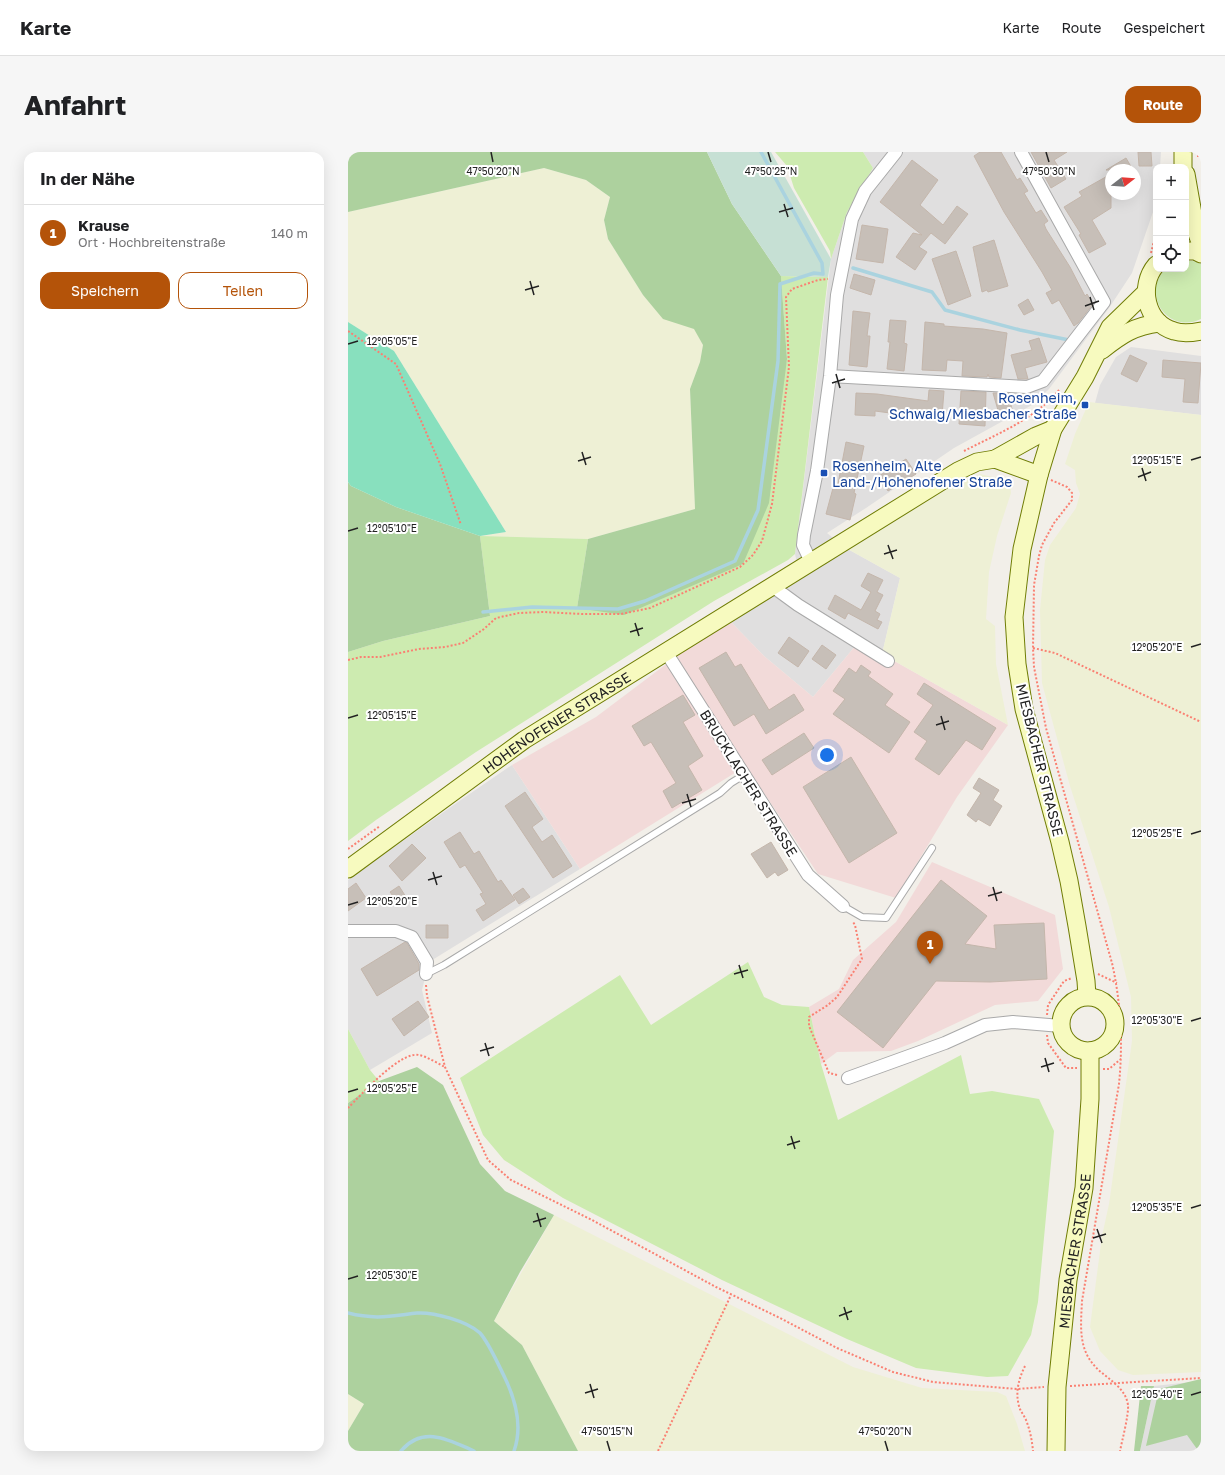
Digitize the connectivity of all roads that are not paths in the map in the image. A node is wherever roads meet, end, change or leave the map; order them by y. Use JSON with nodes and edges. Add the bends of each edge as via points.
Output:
{"nodes":[{"id":1,"x":896,"y":152,"type":"edge"},
{"id":2,"x":1021,"y":152,"type":"edge"},
{"id":3,"x":1189,"y":191,"type":"edge"},
{"id":4,"x":1201,"y":245,"type":"edge"},
{"id":5,"x":1189,"y":251,"type":"edge"},
{"id":6,"x":1201,"y":254,"type":"edge"},
{"id":7,"x":1153,"y":270,"type":"edge"},
{"id":8,"x":1146,"y":292,"type":"junction"},
{"id":9,"x":1160,"y":323,"type":"junction"},
{"id":10,"x":1201,"y":331,"type":"edge"},
{"id":11,"x":1097,"y":354,"type":"junction"},
{"id":12,"x":830,"y":376,"type":"junction"},
{"id":13,"x":1052,"y":430,"type":"junction"},
{"id":14,"x":995,"y":459,"type":"junction"},
{"id":15,"x":1039,"y":475,"type":"junction"},
{"id":16,"x":810,"y":562,"type":"junction"},
{"id":17,"x":772,"y":586,"type":"junction"},
{"id":18,"x":666,"y":652,"type":"junction"},
{"id":19,"x":888,"y":661,"type":"dead end"},
{"id":20,"x":744,"y":774,"type":"junction"},
{"id":21,"x":932,"y":848,"type":"dead end"},
{"id":22,"x":348,"y":869,"type":"edge"},
{"id":23,"x":843,"y":906,"type":"joint"},
{"id":24,"x":348,"y":931,"type":"edge"},
{"id":25,"x":426,"y":974,"type":"joint"},
{"id":26,"x":1087,"y":996,"type":"junction"},
{"id":27,"x":1061,"y":1026,"type":"junction"},
{"id":28,"x":1090,"y":1051,"type":"junction"},
{"id":29,"x":848,"y":1078,"type":"road end"},
{"id":30,"x":1056,"y":1451,"type":"edge"}],
"edges":[{"from":1,"to":12,"type":"street","via":[[865,191],[852,219],[837,295]]},
{"from":2,"to":12,"type":"street","via":[[1104,302],[1043,381],[1027,387]]},
{"from":3,"to":4,"type":"main road"},
{"from":5,"to":6,"type":"main road"},
{"from":7,"to":8,"type":"main road","via":[[1148,279]]},
{"from":8,"to":9,"type":"main road","via":[[1147,304]]},
{"from":8,"to":11,"type":"main road","name":"MIESBACHER STRASSE","via":[[1110,327]]},
{"from":9,"to":10,"type":"main road","via":[[1172,331]]},
{"from":9,"to":11,"type":"main road","name":"MIESBACHER STRASSE","via":[[1137,327],[1120,336]]},
{"from":11,"to":13,"type":"main road","name":"MIESBACHER STRASSE"},
{"from":12,"to":16,"type":"street","via":[[817,471],[804,535],[803,545]]},
{"from":13,"to":14,"type":"main road"},
{"from":13,"to":15,"type":"main road","name":"MIESBACHER STRASSE"},
{"from":14,"to":15,"type":"main road"},
{"from":14,"to":16,"type":"main road","name":"HOHENOFENER STRASSE","via":[[977,462],[958,471]]},
{"from":15,"to":26,"type":"main road","name":"MIESBACHER STRASSE","via":[[1022,550],[1016,591],[1014,617],[1017,664],[1024,709],[1069,881]]},
{"from":16,"to":17,"type":"main road","name":"HOHENOFENER STRASSE"},
{"from":17,"to":18,"type":"main road","name":"HOHENOFENER STRASSE"},
{"from":17,"to":19,"type":"street","via":[[798,606]]},
{"from":18,"to":20,"type":"street","name":"BRUCKLACHER STRASSE"},
{"from":18,"to":22,"type":"main road","name":"HOHENOFENER STRASSE","via":[[524,740]]},
{"from":20,"to":23,"type":"street","name":"BRUCKLACHER STRASSE","via":[[808,875]]},
{"from":20,"to":25,"type":"lane","via":[[720,793]]},
{"from":21,"to":23,"type":"lane","via":[[886,918],[862,917]]},
{"from":24,"to":25,"type":"street","via":[[396,931],[412,937],[427,962]]},
{"from":26,"to":27,"type":"main road","via":[[1071,1002],[1061,1017]]},
{"from":26,"to":28,"type":"main road","via":[[1108,1005],[1115,1027],[1107,1043],[1099,1049]]},
{"from":27,"to":28,"type":"main road","via":[[1065,1038],[1074,1047]]},
{"from":27,"to":29,"type":"street","via":[[1013,1022],[985,1025],[945,1043]]},
{"from":28,"to":30,"type":"main road","name":"MIESBACHER STRASSE","via":[[1090,1099],[1084,1188],[1068,1280],[1057,1387]]}]}
